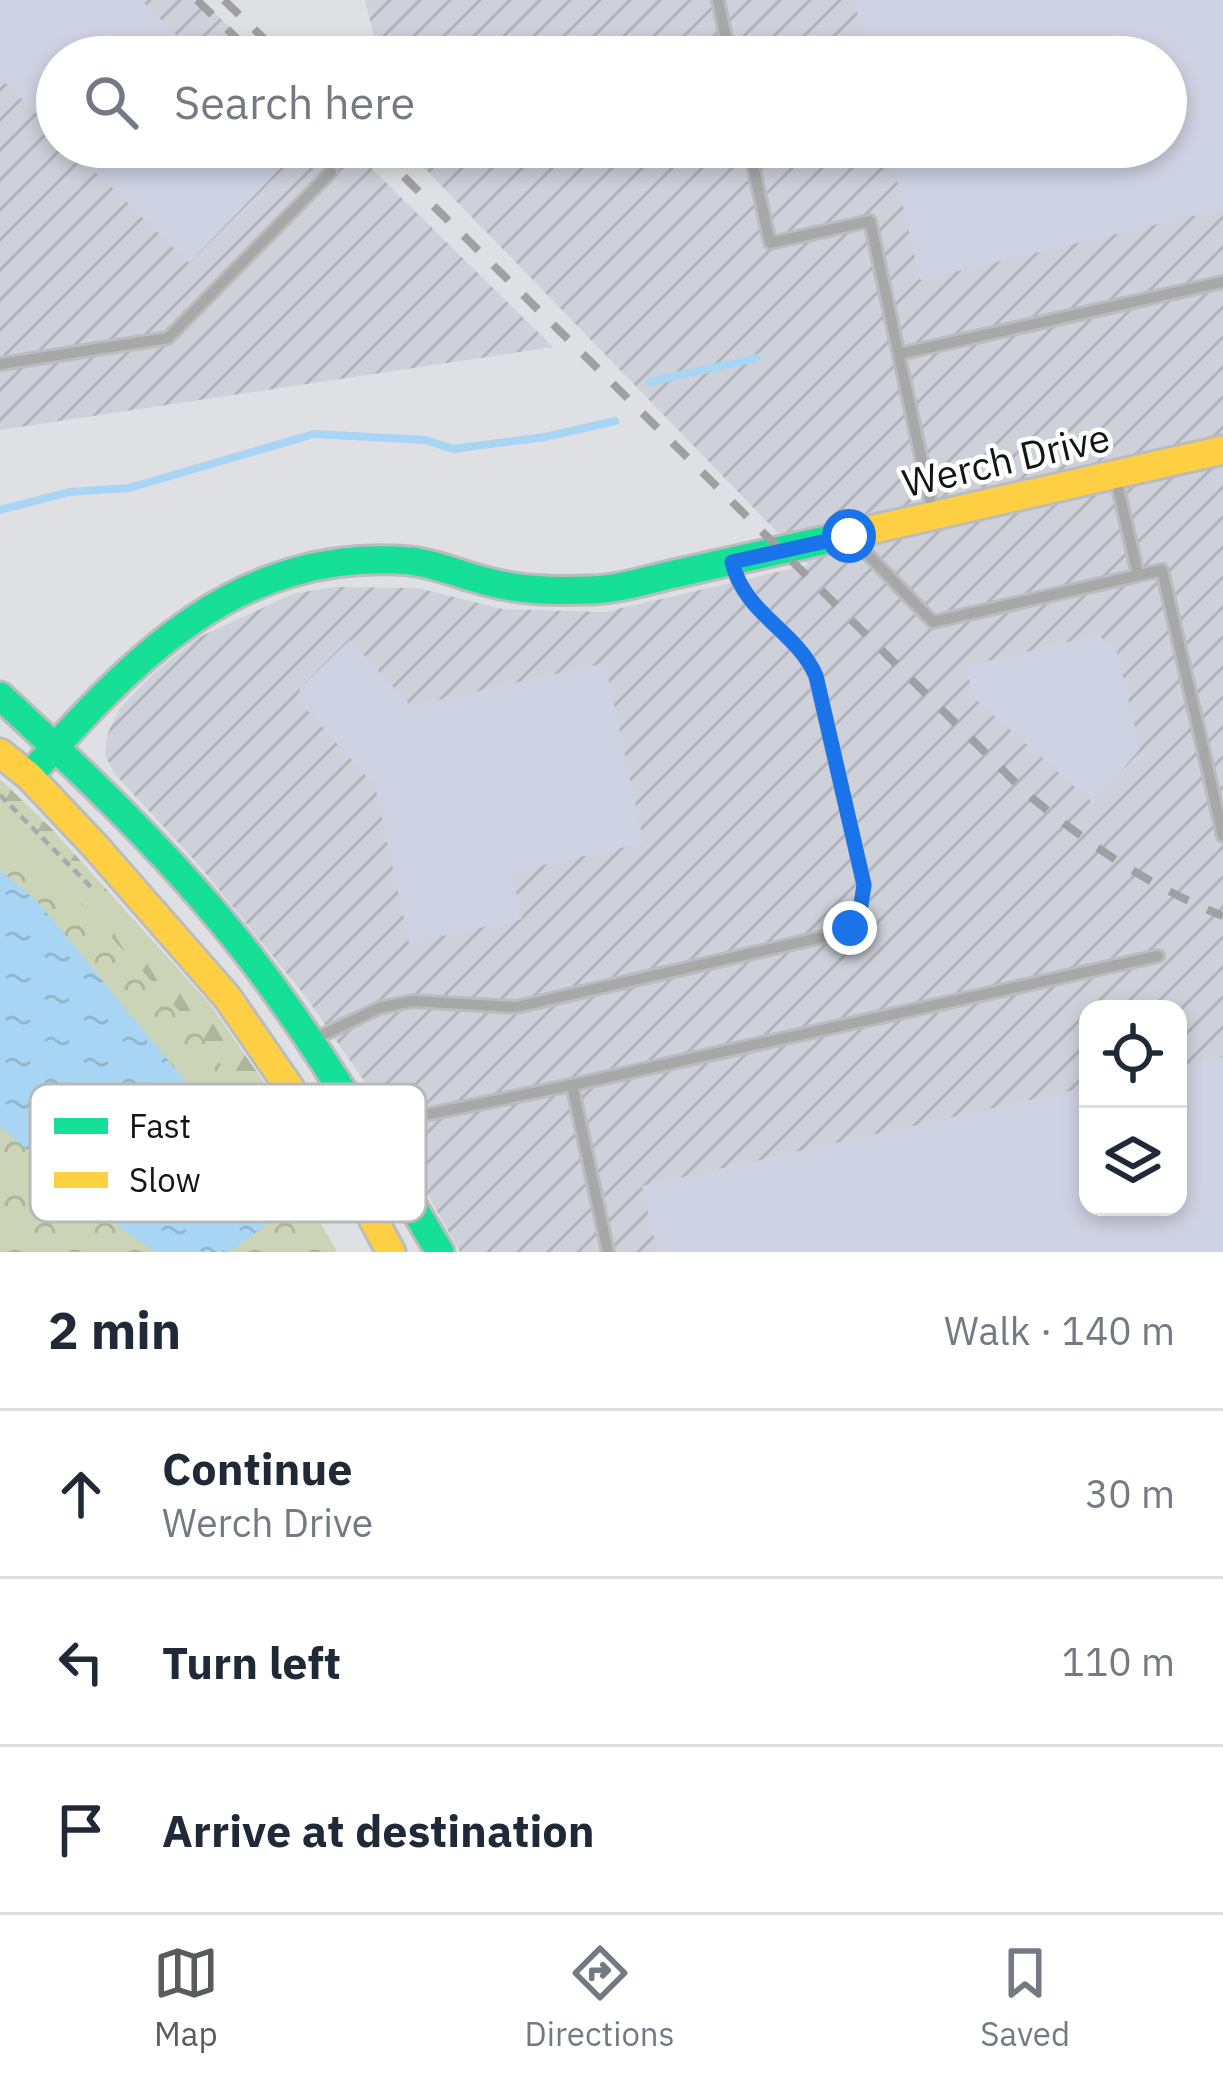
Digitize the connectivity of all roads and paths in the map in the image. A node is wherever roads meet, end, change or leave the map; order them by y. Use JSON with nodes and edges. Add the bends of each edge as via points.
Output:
{"nodes":[{"id":1,"x":718,"y":0,"type":"edge"},
{"id":2,"x":726,"y":36,"type":"edge"},
{"id":3,"x":754,"y":168,"type":"edge"},
{"id":4,"x":331,"y":172,"type":"dead end"},
{"id":5,"x":1223,"y":282,"type":"edge"},
{"id":6,"x":899,"y":354,"type":"junction"},
{"id":7,"x":0,"y":364,"type":"edge"},
{"id":8,"x":1223,"y":450,"type":"edge"},
{"id":9,"x":1115,"y":475,"type":"junction"},
{"id":10,"x":934,"y":517,"type":"junction"},
{"id":11,"x":849,"y":536,"type":"junction"},
{"id":12,"x":732,"y":562,"type":"junction"},
{"id":13,"x":1138,"y":575,"type":"junction"},
{"id":14,"x":0,"y":697,"type":"edge"},
{"id":15,"x":56,"y":746,"type":"junction"},
{"id":16,"x":0,"y":753,"type":"edge"},
{"id":17,"x":28,"y":776,"type":"junction"},
{"id":18,"x":0,"y":795,"type":"edge"},
{"id":19,"x":1223,"y":836,"type":"edge"},
{"id":20,"x":97,"y":893,"type":"dead end"},
{"id":21,"x":1158,"y":956,"type":"dead end"},
{"id":22,"x":309,"y":1041,"type":"junction"},
{"id":23,"x":287,"y":1084,"type":"edge"},
{"id":24,"x":336,"y":1084,"type":"edge"},
{"id":25,"x":572,"y":1085,"type":"junction"},
{"id":26,"x":426,"y":1114,"type":"edge"},
{"id":27,"x":374,"y":1222,"type":"edge"},
{"id":28,"x":422,"y":1222,"type":"edge"},
{"id":29,"x":391,"y":1252,"type":"edge"},
{"id":30,"x":440,"y":1252,"type":"edge"},
{"id":31,"x":608,"y":1252,"type":"edge"}],
"edges":[{"from":1,"to":2,"type":"lane"},
{"from":3,"to":6,"type":"lane","via":[[770,243],[870,221]]},
{"from":4,"to":7,"type":"lane","via":[[168,338]]},
{"from":5,"to":6,"type":"lane"},
{"from":6,"to":10,"type":"lane"},
{"from":8,"to":9,"type":"street","name":"Werch Drive"},
{"from":9,"to":10,"type":"street","name":"Werch Drive"},
{"from":9,"to":13,"type":"lane"},
{"from":10,"to":11,"type":"street","name":"Werch Drive"},
{"from":11,"to":12,"type":"street","name":"Werch Drive"},
{"from":11,"to":13,"type":"lane","via":[[933,622]]},
{"from":12,"to":15,"type":"street","name":"Werch Drive","via":[[602,590],[498,585],[429,564],[289,571],[202,608],[165,634]]},
{"from":12,"to":22,"type":"lane","via":[[746,598],[816,676],[864,885],[859,918],[836,934],[516,1007],[413,1001],[379,1008]]},
{"from":13,"to":19,"type":"lane","via":[[1162,570]]},
{"from":14,"to":15,"type":"street"},
{"from":15,"to":17,"type":"street","name":"Werch Drive"},
{"from":15,"to":22,"type":"street","via":[[214,911]]},
{"from":16,"to":17,"type":"street"},
{"from":17,"to":23,"type":"street","via":[[227,997]]},
{"from":18,"to":20,"type":"path"},
{"from":21,"to":25,"type":"lane"},
{"from":22,"to":24,"type":"street"},
{"from":25,"to":26,"type":"lane"},
{"from":25,"to":31,"type":"lane"},
{"from":27,"to":29,"type":"street"},
{"from":28,"to":30,"type":"street"}]}
